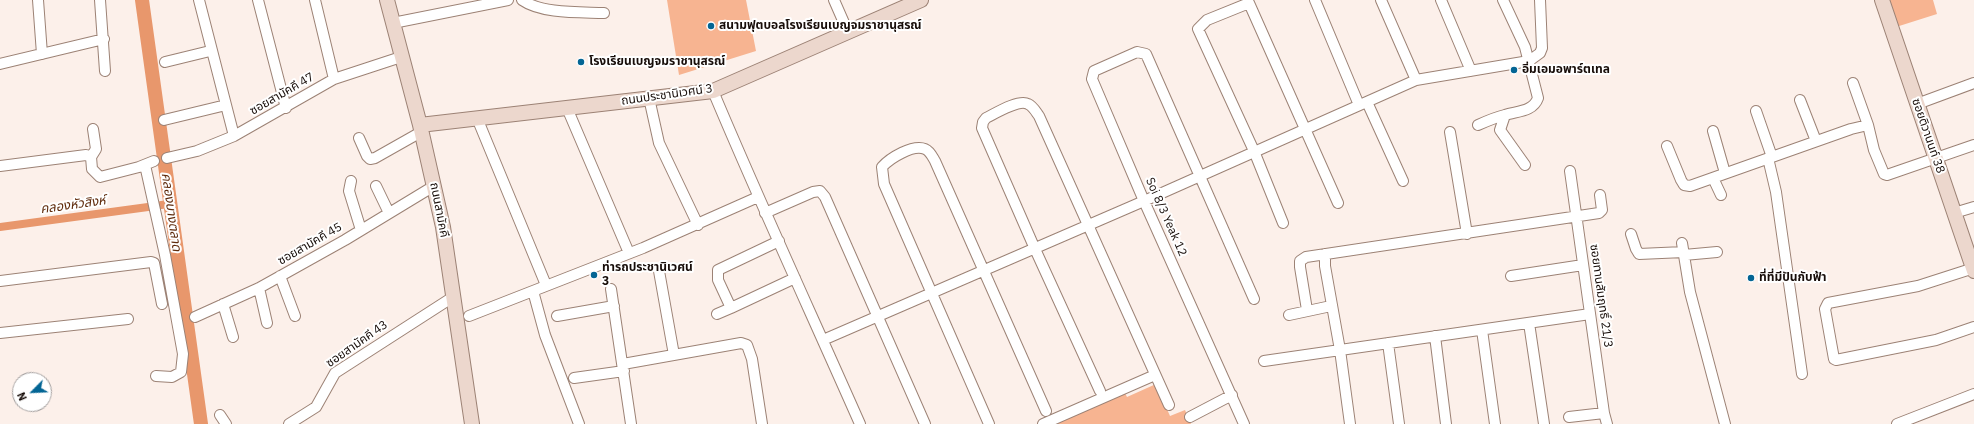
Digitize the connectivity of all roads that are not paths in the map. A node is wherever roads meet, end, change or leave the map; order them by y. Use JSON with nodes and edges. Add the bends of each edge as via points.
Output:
{"nodes":[{"id":1,"x":38,"y":0,"type":"edge"},
{"id":2,"x":100,"y":0,"type":"edge"},
{"id":3,"x":198,"y":0,"type":"edge"},
{"id":4,"x":258,"y":0,"type":"edge"},
{"id":5,"x":315,"y":0,"type":"edge"},
{"id":6,"x":387,"y":0,"type":"edge"},
{"id":7,"x":508,"y":0,"type":"edge"},
{"id":8,"x":522,"y":0,"type":"edge"},
{"id":9,"x":834,"y":0,"type":"edge"},
{"id":10,"x":921,"y":0,"type":"edge"},
{"id":11,"x":1315,"y":0,"type":"edge"},
{"id":12,"x":1381,"y":0,"type":"edge"},
{"id":13,"x":1441,"y":0,"type":"edge"},
{"id":14,"x":1503,"y":0,"type":"edge"},
{"id":15,"x":1540,"y":0,"type":"edge"},
{"id":16,"x":1882,"y":0,"type":"edge"},
{"id":17,"x":901,"y":4,"type":"edge"},
{"id":18,"x":549,"y":5,"type":"edge"},
{"id":19,"x":604,"y":13,"type":"dead end"},
{"id":20,"x":393,"y":23,"type":"junction"},
{"id":21,"x":848,"y":32,"type":"junction"},
{"id":22,"x":104,"y":40,"type":"junction"},
{"id":23,"x":210,"y":51,"type":"junction"},
{"id":24,"x":42,"y":54,"type":"junction"},
{"id":25,"x":401,"y":57,"type":"junction"},
{"id":26,"x":1529,"y":61,"type":"junction"},
{"id":27,"x":165,"y":62,"type":"dead end"},
{"id":28,"x":0,"y":64,"type":"edge"},
{"id":29,"x":105,"y":71,"type":"dead end"},
{"id":30,"x":1471,"y":71,"type":"junction"},
{"id":31,"x":334,"y":79,"type":"junction"},
{"id":32,"x":1416,"y":80,"type":"junction"},
{"id":33,"x":1853,"y":83,"type":"dead end"},
{"id":34,"x":1974,"y":83,"type":"edge"},
{"id":35,"x":713,"y":91,"type":"junction"},
{"id":36,"x":648,"y":98,"type":"junction"},
{"id":37,"x":1800,"y":100,"type":"dead end"},
{"id":38,"x":1363,"y":103,"type":"junction"},
{"id":39,"x":1918,"y":104,"type":"junction"},
{"id":40,"x":226,"y":105,"type":"junction"},
{"id":41,"x":286,"y":108,"type":"junction"},
{"id":42,"x":567,"y":108,"type":"junction"},
{"id":43,"x":1756,"y":111,"type":"dead end"},
{"id":44,"x":1505,"y":115,"type":"junction"},
{"id":45,"x":477,"y":118,"type":"junction"},
{"id":46,"x":164,"y":120,"type":"dead end"},
{"id":47,"x":1478,"y":125,"type":"dead end"},
{"id":48,"x":1868,"y":125,"type":"junction"},
{"id":49,"x":420,"y":128,"type":"junction"},
{"id":50,"x":1305,"y":128,"type":"junction"},
{"id":51,"x":93,"y":129,"type":"dead end"},
{"id":52,"x":1713,"y":131,"type":"dead end"},
{"id":53,"x":1450,"y":132,"type":"dead end"},
{"id":54,"x":234,"y":136,"type":"junction"},
{"id":55,"x":359,"y":138,"type":"dead end"},
{"id":56,"x":1816,"y":141,"type":"junction"},
{"id":57,"x":1974,"y":145,"type":"edge"},
{"id":58,"x":1667,"y":146,"type":"dead end"},
{"id":59,"x":1254,"y":151,"type":"junction"},
{"id":60,"x":91,"y":157,"type":"junction"},
{"id":61,"x":172,"y":158,"type":"dead end"},
{"id":62,"x":1770,"y":158,"type":"junction"},
{"id":63,"x":1936,"y":159,"type":"junction"},
{"id":64,"x":1525,"y":165,"type":"dead end"},
{"id":65,"x":0,"y":166,"type":"edge"},
{"id":66,"x":1570,"y":171,"type":"dead end"},
{"id":67,"x":1725,"y":173,"type":"junction"},
{"id":68,"x":1199,"y":176,"type":"junction"},
{"id":69,"x":1713,"y":178,"type":"junction"},
{"id":70,"x":351,"y":181,"type":"dead end"},
{"id":71,"x":1403,"y":181,"type":"dead end"},
{"id":72,"x":376,"y":186,"type":"dead end"},
{"id":73,"x":434,"y":186,"type":"junction"},
{"id":74,"x":1600,"y":195,"type":"dead end"},
{"id":75,"x":1721,"y":195,"type":"dead end"},
{"id":76,"x":758,"y":197,"type":"junction"},
{"id":77,"x":1144,"y":201,"type":"junction"},
{"id":78,"x":1338,"y":203,"type":"dead end"},
{"id":79,"x":1974,"y":207,"type":"edge"},
{"id":80,"x":389,"y":213,"type":"junction"},
{"id":81,"x":765,"y":213,"type":"junction"},
{"id":82,"x":1954,"y":213,"type":"junction"},
{"id":83,"x":1576,"y":217,"type":"junction"},
{"id":84,"x":1283,"y":223,"type":"dead end"},
{"id":85,"x":698,"y":225,"type":"junction"},
{"id":86,"x":1088,"y":226,"type":"junction"},
{"id":87,"x":361,"y":230,"type":"junction"},
{"id":88,"x":1467,"y":234,"type":"junction"},
{"id":89,"x":1631,"y":234,"type":"dead end"},
{"id":90,"x":779,"y":241,"type":"junction"},
{"id":91,"x":1035,"y":249,"type":"junction"},
{"id":92,"x":1684,"y":250,"type":"junction"},
{"id":93,"x":1717,"y":252,"type":"dead end"},
{"id":94,"x":629,"y":253,"type":"junction"},
{"id":95,"x":1326,"y":254,"type":"junction"},
{"id":96,"x":1583,"y":265,"type":"junction"},
{"id":97,"x":1974,"y":269,"type":"edge"},
{"id":98,"x":983,"y":270,"type":"junction"},
{"id":99,"x":659,"y":271,"type":"dead end"},
{"id":100,"x":280,"y":276,"type":"junction"},
{"id":101,"x":1511,"y":276,"type":"dead end"},
{"id":102,"x":795,"y":278,"type":"junction"},
{"id":103,"x":0,"y":281,"type":"edge"},
{"id":104,"x":546,"y":286,"type":"junction"},
{"id":105,"x":259,"y":288,"type":"junction"},
{"id":106,"x":611,"y":289,"type":"dead end"},
{"id":107,"x":533,"y":290,"type":"junction"},
{"id":108,"x":931,"y":293,"type":"junction"},
{"id":109,"x":453,"y":297,"type":"junction"},
{"id":110,"x":1254,"y":299,"type":"dead end"},
{"id":111,"x":162,"y":304,"type":"dead end"},
{"id":112,"x":223,"y":304,"type":"junction"},
{"id":113,"x":614,"y":306,"type":"junction"},
{"id":114,"x":1331,"y":306,"type":"junction"},
{"id":115,"x":730,"y":308,"type":"junction"},
{"id":116,"x":1306,"y":310,"type":"junction"},
{"id":117,"x":717,"y":314,"type":"dead end"},
{"id":118,"x":1590,"y":314,"type":"junction"},
{"id":119,"x":1289,"y":315,"type":"dead end"},
{"id":120,"x":295,"y":316,"type":"dead end"},
{"id":121,"x":469,"y":316,"type":"dead end"},
{"id":122,"x":557,"y":316,"type":"dead end"},
{"id":123,"x":195,"y":317,"type":"dead end"},
{"id":124,"x":878,"y":317,"type":"junction"},
{"id":125,"x":128,"y":319,"type":"dead end"},
{"id":126,"x":267,"y":323,"type":"dead end"},
{"id":127,"x":1530,"y":323,"type":"junction"},
{"id":128,"x":1974,"y":327,"type":"edge"},
{"id":129,"x":1482,"y":330,"type":"junction"},
{"id":130,"x":0,"y":333,"type":"edge"},
{"id":131,"x":1434,"y":336,"type":"junction"},
{"id":132,"x":233,"y":337,"type":"dead end"},
{"id":133,"x":823,"y":340,"type":"junction"},
{"id":134,"x":1388,"y":343,"type":"junction"},
{"id":135,"x":1340,"y":350,"type":"junction"},
{"id":136,"x":674,"y":355,"type":"junction"},
{"id":137,"x":1264,"y":361,"type":"dead end"},
{"id":138,"x":623,"y":367,"type":"junction"},
{"id":139,"x":1802,"y":374,"type":"dead end"},
{"id":140,"x":1155,"y":375,"type":"junction"},
{"id":141,"x":156,"y":376,"type":"dead end"},
{"id":142,"x":574,"y":378,"type":"dead end"},
{"id":143,"x":1100,"y":391,"type":"dead end"},
{"id":144,"x":1974,"y":394,"type":"edge"},
{"id":145,"x":1232,"y":396,"type":"junction"},
{"id":146,"x":1169,"y":404,"type":"dead end"},
{"id":147,"x":1046,"y":411,"type":"dead end"},
{"id":148,"x":1604,"y":413,"type":"junction"},
{"id":149,"x":220,"y":415,"type":"dead end"},
{"id":150,"x":1190,"y":417,"type":"dead end"},
{"id":151,"x":1569,"y":417,"type":"dead end"},
{"id":152,"x":226,"y":424,"type":"edge"},
{"id":153,"x":289,"y":424,"type":"edge"},
{"id":154,"x":472,"y":424,"type":"edge"},
{"id":155,"x":579,"y":424,"type":"edge"},
{"id":156,"x":631,"y":424,"type":"edge"},
{"id":157,"x":762,"y":424,"type":"edge"},
{"id":158,"x":860,"y":424,"type":"edge"},
{"id":159,"x":925,"y":424,"type":"edge"},
{"id":160,"x":989,"y":424,"type":"edge"},
{"id":161,"x":1043,"y":424,"type":"edge"},
{"id":162,"x":1244,"y":424,"type":"edge"},
{"id":163,"x":1350,"y":424,"type":"edge"},
{"id":164,"x":1399,"y":424,"type":"edge"},
{"id":165,"x":1446,"y":424,"type":"edge"},
{"id":166,"x":1495,"y":424,"type":"edge"},
{"id":167,"x":1544,"y":424,"type":"edge"},
{"id":168,"x":1608,"y":424,"type":"edge"},
{"id":169,"x":1726,"y":424,"type":"edge"},
{"id":170,"x":1897,"y":424,"type":"edge"}],
"edges":[{"from":1,"to":24,"type":"street"},
{"from":2,"to":22,"type":"street"},
{"from":3,"to":23,"type":"street"},
{"from":4,"to":41,"type":"street"},
{"from":5,"to":31,"type":"street"},
{"from":6,"to":20,"type":"street","name":"ถนนสามัคคี"},
{"from":7,"to":20,"type":"street"},
{"from":8,"to":18,"type":"street","via":[[534,7]]},
{"from":9,"to":21,"type":"street"},
{"from":10,"to":17,"type":"street","name":"ถนนประชานิเวศน์ 3"},
{"from":11,"to":38,"type":"street"},
{"from":12,"to":32,"type":"street"},
{"from":13,"to":30,"type":"street"},
{"from":14,"to":26,"type":"street"},
{"from":15,"to":26,"type":"street","via":[[1542,48],[1540,53]]},
{"from":16,"to":39,"type":"street","name":"ซอยติวานนท์ 38"},
{"from":17,"to":21,"type":"street","name":"ถนนประชานิเวศน์ 3"},
{"from":18,"to":19,"type":"street"},
{"from":20,"to":25,"type":"street","name":"ถนนสามัคคี"},
{"from":21,"to":35,"type":"street","name":"ถนนประชานิเวศน์ 3"},
{"from":22,"to":24,"type":"street"},
{"from":22,"to":29,"type":"street"},
{"from":23,"to":27,"type":"street"},
{"from":23,"to":40,"type":"street"},
{"from":24,"to":28,"type":"street"},
{"from":25,"to":31,"type":"street","name":"ซอยสามัคคี 47"},
{"from":25,"to":49,"type":"street","name":"ถนนสามัคคี"},
{"from":26,"to":30,"type":"street"},
{"from":26,"to":44,"type":"street","via":[[1538,98],[1536,103],[1522,112]]},
{"from":30,"to":32,"type":"street"},
{"from":31,"to":41,"type":"street","name":"ซอยสามัคคี 47"},
{"from":32,"to":38,"type":"street"},
{"from":33,"to":48,"type":"street"},
{"from":34,"to":39,"type":"street"},
{"from":35,"to":36,"type":"street","name":"ถนนประชานิเวศน์ 3"},
{"from":35,"to":76,"type":"street"},
{"from":36,"to":42,"type":"street","name":"ถนนประชานิเวศน์ 3"},
{"from":36,"to":85,"type":"street","via":[[659,143]]},
{"from":37,"to":56,"type":"street"},
{"from":38,"to":50,"type":"street"},
{"from":38,"to":71,"type":"street"},
{"from":39,"to":63,"type":"street","name":"ซอยติวานนท์ 38"},
{"from":40,"to":46,"type":"street"},
{"from":40,"to":54,"type":"street"},
{"from":41,"to":54,"type":"street","name":"ซอยสามัคคี 47"},
{"from":42,"to":45,"type":"street","name":"ถนนประชานิเวศน์ 3"},
{"from":42,"to":94,"type":"street"},
{"from":43,"to":62,"type":"street"},
{"from":44,"to":47,"type":"street"},
{"from":44,"to":64,"type":"street","via":[[1500,130]]},
{"from":45,"to":49,"type":"street","name":"ถนนประชานิเวศน์ 3"},
{"from":45,"to":104,"type":"street"},
{"from":48,"to":56,"type":"street"},
{"from":48,"to":63,"type":"street","via":[[1884,174]]},
{"from":49,"to":55,"type":"street","via":[[376,158],[370,159]]},
{"from":49,"to":73,"type":"street","name":"ถนนสามัคคี"},
{"from":50,"to":59,"type":"street"},
{"from":50,"to":59,"type":"street","via":[[1249,3],[1207,20],[1198,29]]},
{"from":50,"to":78,"type":"street"},
{"from":51,"to":60,"type":"street","via":[[96,149]]},
{"from":52,"to":67,"type":"street"},
{"from":53,"to":88,"type":"street"},
{"from":54,"to":61,"type":"street","name":"ซอยสามัคคี 47"},
{"from":56,"to":62,"type":"street"},
{"from":57,"to":63,"type":"street"},
{"from":58,"to":69,"type":"street","via":[[1684,185],[1690,186]]},
{"from":59,"to":68,"type":"street"},
{"from":59,"to":84,"type":"street"},
{"from":60,"to":65,"type":"street","via":[[79,155]]},
{"from":60,"to":141,"type":"street","via":[[92,169],[100,177],[150,163],[183,354],[181,372],[172,377]]},
{"from":62,"to":67,"type":"street"},
{"from":62,"to":139,"type":"street"},
{"from":63,"to":82,"type":"street","name":"ซอยติวานนท์ 38"},
{"from":66,"to":83,"type":"street","name":"ซอยทานสัมฤทธิ์ 21/3"},
{"from":67,"to":69,"type":"street"},
{"from":68,"to":77,"type":"street"},
{"from":68,"to":77,"type":"street","name":"Soi 8/3 Yeak 12","via":[[1146,54],[1137,52],[1094,71],[1092,79]]},
{"from":68,"to":110,"type":"street"},
{"from":69,"to":75,"type":"street"},
{"from":70,"to":87,"type":"street","via":[[349,191]]},
{"from":72,"to":80,"type":"street"},
{"from":73,"to":80,"type":"street","name":"ซอยสามัคคี 45"},
{"from":73,"to":109,"type":"street","name":"ถนนสามัคคี"},
{"from":74,"to":83,"type":"street","via":[[1601,212]]},
{"from":76,"to":81,"type":"street"},
{"from":76,"to":85,"type":"street"},
{"from":77,"to":86,"type":"street"},
{"from":77,"to":145,"type":"street","name":"Soi 8/3 Yeak 12"},
{"from":79,"to":82,"type":"street"},
{"from":80,"to":87,"type":"street","name":"ซอยสามัคคี 45"},
{"from":81,"to":90,"type":"street"},
{"from":81,"to":124,"type":"street","via":[[820,191],[825,196]]},
{"from":82,"to":97,"type":"street","name":"ซอยติวานนท์ 38"},
{"from":83,"to":88,"type":"street"},
{"from":83,"to":96,"type":"street","name":"ซอยทานสัมฤทธิ์ 21/3"},
{"from":85,"to":94,"type":"street"},
{"from":86,"to":91,"type":"street"},
{"from":86,"to":91,"type":"street","via":[[1039,116],[1032,106],[1020,102],[986,118],[982,128]]},
{"from":86,"to":140,"type":"street"},
{"from":87,"to":100,"type":"street","name":"ซอยสามัคคี 45"},
{"from":88,"to":95,"type":"street"},
{"from":89,"to":92,"type":"street","via":[[1640,254]]},
{"from":90,"to":102,"type":"street"},
{"from":90,"to":115,"type":"street","via":[[718,270],[718,280]]},
{"from":91,"to":98,"type":"street"},
{"from":91,"to":143,"type":"street"},
{"from":92,"to":93,"type":"street"},
{"from":92,"to":169,"type":"street","via":[[1690,292]]},
{"from":94,"to":104,"type":"street"},
{"from":95,"to":114,"type":"street","via":[[1325,266]]},
{"from":95,"to":116,"type":"street","via":[[1306,257],[1300,261]]},
{"from":96,"to":101,"type":"street"},
{"from":96,"to":118,"type":"street","name":"ซอยทานสัมฤทธิ์ 21/3"},
{"from":97,"to":128,"type":"street","via":[[1918,286],[1828,303],[1825,309],[1836,360],[1936,340]]},
{"from":98,"to":108,"type":"street"},
{"from":98,"to":108,"type":"street","via":[[935,161],[924,148],[915,148],[886,162],[881,173]]},
{"from":98,"to":147,"type":"street"},
{"from":99,"to":136,"type":"street"},
{"from":100,"to":105,"type":"street","name":"ซอยสามัคคี 45"},
{"from":100,"to":120,"type":"street"},
{"from":102,"to":115,"type":"street"},
{"from":102,"to":133,"type":"street"},
{"from":103,"to":111,"type":"street","via":[[150,262],[154,263],[157,270]]},
{"from":104,"to":107,"type":"street"},
{"from":105,"to":112,"type":"street","name":"ซอยสามัคคี 45"},
{"from":105,"to":126,"type":"street"},
{"from":106,"to":113,"type":"street"},
{"from":107,"to":121,"type":"street"},
{"from":107,"to":155,"type":"street","via":[[545,335]]},
{"from":108,"to":124,"type":"street"},
{"from":108,"to":160,"type":"street"},
{"from":109,"to":153,"type":"street","name":"ซอยสามัคคี 43","via":[[335,373],[316,407]]},
{"from":109,"to":154,"type":"street","name":"ถนนสามัคคี"},
{"from":112,"to":123,"type":"street","name":"ซอยสามัคคี 45"},
{"from":112,"to":132,"type":"street"},
{"from":113,"to":122,"type":"street"},
{"from":113,"to":138,"type":"street"},
{"from":114,"to":116,"type":"street"},
{"from":114,"to":135,"type":"street"},
{"from":115,"to":117,"type":"street"},
{"from":116,"to":119,"type":"street"},
{"from":118,"to":127,"type":"street"},
{"from":118,"to":148,"type":"street","name":"ซอยทานสัมฤทธิ์ 21/3"},
{"from":124,"to":133,"type":"street"},
{"from":124,"to":159,"type":"street"},
{"from":125,"to":130,"type":"street"},
{"from":127,"to":129,"type":"street"},
{"from":127,"to":167,"type":"street"},
{"from":129,"to":131,"type":"street"},
{"from":129,"to":166,"type":"street"},
{"from":131,"to":134,"type":"street"},
{"from":131,"to":165,"type":"street"},
{"from":133,"to":158,"type":"street"},
{"from":134,"to":135,"type":"street"},
{"from":134,"to":164,"type":"street"},
{"from":135,"to":137,"type":"street"},
{"from":135,"to":163,"type":"street"},
{"from":136,"to":138,"type":"street"},
{"from":136,"to":157,"type":"street","via":[[733,344],[747,345],[752,359]]},
{"from":138,"to":142,"type":"street"},
{"from":138,"to":156,"type":"street"},
{"from":140,"to":146,"type":"street"},
{"from":140,"to":161,"type":"street"},
{"from":144,"to":170,"type":"street"},
{"from":145,"to":150,"type":"street"},
{"from":145,"to":162,"type":"street","name":"Soi 8/3 Yeak 12"},
{"from":148,"to":151,"type":"street"},
{"from":148,"to":168,"type":"street","name":"ซอยทานสัมฤทธิ์ 21/3"},
{"from":149,"to":152,"type":"street"}]}
